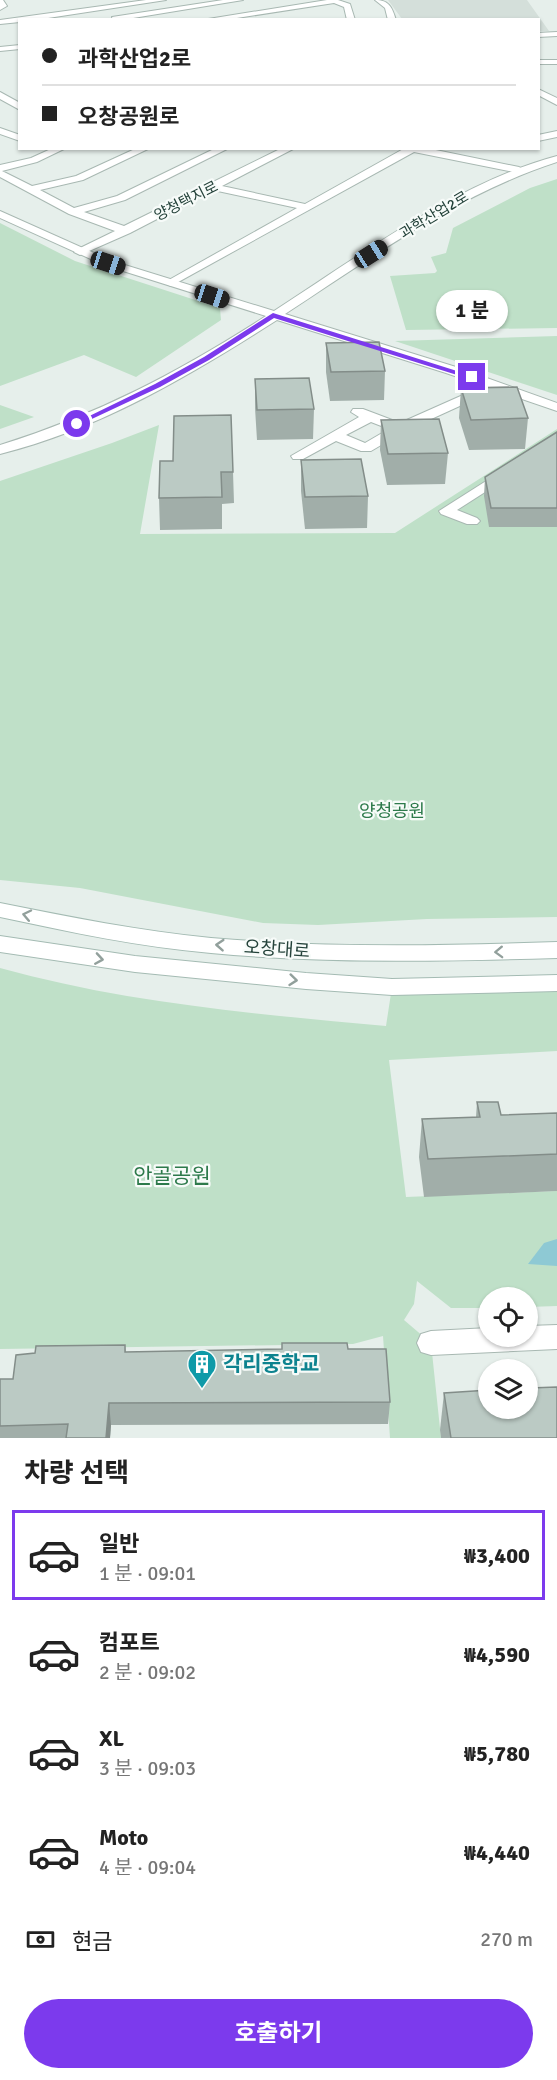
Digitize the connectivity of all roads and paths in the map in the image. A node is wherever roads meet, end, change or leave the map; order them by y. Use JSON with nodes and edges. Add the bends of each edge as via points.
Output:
{"nodes":[{"id":1,"x":0,"y":0,"type":"edge"},
{"id":2,"x":162,"y":0,"type":"edge"},
{"id":3,"x":191,"y":0,"type":"edge"},
{"id":4,"x":239,"y":0,"type":"edge"},
{"id":5,"x":334,"y":0,"type":"edge"},
{"id":6,"x":379,"y":0,"type":"edge"},
{"id":7,"x":151,"y":1,"type":"edge"},
{"id":8,"x":202,"y":5,"type":"junction"},
{"id":9,"x":0,"y":9,"type":"edge"},
{"id":10,"x":76,"y":16,"type":"edge"},
{"id":11,"x":51,"y":18,"type":"edge"},
{"id":12,"x":116,"y":18,"type":"edge"},
{"id":13,"x":230,"y":18,"type":"edge"},
{"id":14,"x":350,"y":18,"type":"edge"},
{"id":15,"x":391,"y":18,"type":"edge"},
{"id":16,"x":18,"y":21,"type":"edge"},
{"id":17,"x":0,"y":22,"type":"edge"},
{"id":18,"x":557,"y":34,"type":"edge"},
{"id":19,"x":540,"y":35,"type":"edge"},
{"id":20,"x":18,"y":47,"type":"edge"},
{"id":21,"x":0,"y":49,"type":"edge"},
{"id":22,"x":540,"y":62,"type":"edge"},
{"id":23,"x":557,"y":62,"type":"edge"},
{"id":24,"x":540,"y":93,"type":"edge"},
{"id":25,"x":0,"y":95,"type":"edge"},
{"id":26,"x":18,"y":106,"type":"edge"},
{"id":27,"x":554,"y":106,"type":"edge"},
{"id":28,"x":0,"y":131,"type":"edge"},
{"id":29,"x":540,"y":132,"type":"edge"},
{"id":30,"x":555,"y":134,"type":"edge"},
{"id":31,"x":18,"y":137,"type":"edge"},
{"id":32,"x":540,"y":138,"type":"edge"},
{"id":33,"x":57,"y":150,"type":"edge"},
{"id":34,"x":142,"y":150,"type":"edge"},
{"id":35,"x":221,"y":150,"type":"edge"},
{"id":36,"x":287,"y":150,"type":"edge"},
{"id":37,"x":409,"y":150,"type":"edge"},
{"id":38,"x":416,"y":150,"type":"edge"},
{"id":39,"x":557,"y":159,"type":"edge"},
{"id":40,"x":0,"y":168,"type":"edge"},
{"id":41,"x":519,"y":170,"type":"junction"},
{"id":42,"x":0,"y":173,"type":"edge"},
{"id":43,"x":212,"y":187,"type":"junction"},
{"id":44,"x":29,"y":190,"type":"junction"},
{"id":45,"x":305,"y":207,"type":"junction"},
{"id":46,"x":73,"y":212,"type":"junction"},
{"id":47,"x":0,"y":214,"type":"edge"},
{"id":48,"x":126,"y":231,"type":"junction"},
{"id":49,"x":80,"y":252,"type":"junction"},
{"id":50,"x":171,"y":283,"type":"junction"},
{"id":51,"x":273,"y":315,"type":"junction"},
{"id":52,"x":493,"y":385,"type":"junction"},
{"id":53,"x":557,"y":407,"type":"edge"},
{"id":54,"x":400,"y":428,"type":"junction"},
{"id":55,"x":335,"y":436,"type":"junction"},
{"id":56,"x":0,"y":450,"type":"edge"},
{"id":57,"x":298,"y":456,"type":"dead end"},
{"id":58,"x":517,"y":466,"type":"edge"},
{"id":59,"x":472,"y":521,"type":"dead end"},
{"id":60,"x":0,"y":910,"type":"edge"},
{"id":61,"x":0,"y":944,"type":"edge"},
{"id":62,"x":557,"y":950,"type":"edge"},
{"id":63,"x":557,"y":983,"type":"edge"},
{"id":64,"x":557,"y":1336,"type":"edge"},
{"id":65,"x":431,"y":1343,"type":"dead end"}],
"edges":[{"from":1,"to":9,"type":"street"},
{"from":2,"to":7,"type":"street"},
{"from":3,"to":8,"type":"street"},
{"from":4,"to":8,"type":"street"},
{"from":5,"to":13,"type":"street"},
{"from":5,"to":14,"type":"street","via":[[347,6]]},
{"from":6,"to":15,"type":"street","via":[[388,7]]},
{"from":7,"to":10,"type":"street"},
{"from":8,"to":12,"type":"street"},
{"from":8,"to":13,"type":"street"},
{"from":10,"to":11,"type":"street"},
{"from":16,"to":17,"type":"street"},
{"from":18,"to":19,"type":"street"},
{"from":20,"to":21,"type":"street"},
{"from":22,"to":23,"type":"street"},
{"from":24,"to":27,"type":"street"},
{"from":25,"to":26,"type":"street"},
{"from":28,"to":31,"type":"street"},
{"from":29,"to":30,"type":"street"},
{"from":30,"to":32,"type":"street"},
{"from":33,"to":40,"type":"street"},
{"from":34,"to":44,"type":"street","via":[[79,178]]},
{"from":35,"to":46,"type":"street","via":[[121,198]]},
{"from":36,"to":43,"type":"street","name":"양청택지로"},
{"from":37,"to":45,"type":"street"},
{"from":38,"to":41,"type":"street"},
{"from":39,"to":41,"type":"street","name":"과학산업2로"},
{"from":41,"to":51,"type":"street","name":"과학산업2로","via":[[466,196]]},
{"from":42,"to":44,"type":"street"},
{"from":43,"to":45,"type":"street"},
{"from":43,"to":48,"type":"street","name":"양청택지로"},
{"from":44,"to":46,"type":"street"},
{"from":45,"to":50,"type":"street"},
{"from":46,"to":48,"type":"street"},
{"from":47,"to":49,"type":"street"},
{"from":48,"to":49,"type":"street","name":"양청택지로"},
{"from":49,"to":50,"type":"street"},
{"from":50,"to":51,"type":"street"},
{"from":51,"to":52,"type":"street"},
{"from":51,"to":56,"type":"street","name":"과학산업2로","via":[[207,359],[125,403]]},
{"from":52,"to":53,"type":"street"},
{"from":52,"to":54,"type":"street"},
{"from":54,"to":55,"type":"street","via":[[366,448]]},
{"from":54,"to":55,"type":"street","via":[[364,415]]},
{"from":55,"to":57,"type":"street"},
{"from":58,"to":59,"type":"street","via":[[446,511]]},
{"from":62,"to":60,"type":"street","name":"오창대로","one_way":true,"via":[[426,954],[213,945],[150,938]]},
{"from":61,"to":63,"type":"street","name":"오창대로","one_way":true,"via":[[135,964],[306,981],[392,987]]},
{"from":64,"to":65,"type":"street"}]}
